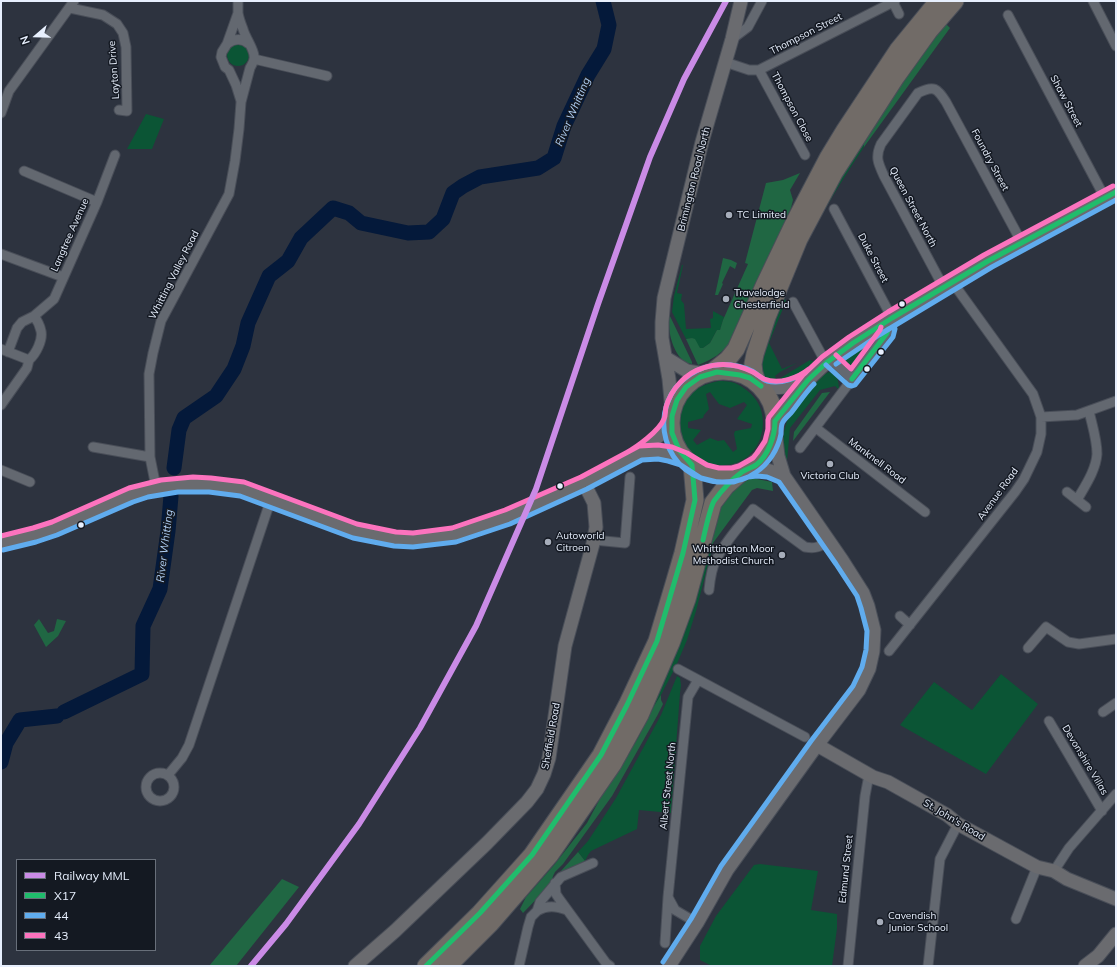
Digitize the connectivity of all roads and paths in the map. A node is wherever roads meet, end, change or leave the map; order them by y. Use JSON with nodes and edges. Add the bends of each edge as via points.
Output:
{"nodes":[{"id":1,"x":238,"y":1,"type":"edge"},
{"id":2,"x":741,"y":1,"type":"edge"},
{"id":3,"x":762,"y":1,"type":"edge"},
{"id":4,"x":894,"y":1,"type":"edge"},
{"id":5,"x":938,"y":1,"type":"edge"},
{"id":6,"x":955,"y":1,"type":"edge"},
{"id":7,"x":1092,"y":1,"type":"edge"},
{"id":8,"x":72,"y":4,"type":"edge"},
{"id":9,"x":238,"y":13,"type":"junction"},
{"id":10,"x":899,"y":14,"type":"dead end"},
{"id":11,"x":1008,"y":15,"type":"dead end"},
{"id":12,"x":732,"y":39,"type":"junction"},
{"id":13,"x":227,"y":44,"type":"junction"},
{"id":14,"x":250,"y":44,"type":"junction"},
{"id":15,"x":1116,"y":46,"type":"edge"},
{"id":16,"x":725,"y":62,"type":"junction"},
{"id":17,"x":252,"y":64,"type":"junction"},
{"id":18,"x":229,"y":70,"type":"junction"},
{"id":19,"x":759,"y":70,"type":"junction"},
{"id":20,"x":327,"y":76,"type":"dead end"},
{"id":21,"x":5,"y":89,"type":"edge"},
{"id":22,"x":937,"y":90,"type":"joint"},
{"id":23,"x":242,"y":102,"type":"junction"},
{"id":24,"x":120,"y":110,"type":"dead end"},
{"id":25,"x":1,"y":113,"type":"edge"},
{"id":26,"x":116,"y":155,"type":"dead end"},
{"id":27,"x":805,"y":155,"type":"dead end"},
{"id":28,"x":24,"y":172,"type":"dead end"},
{"id":29,"x":1110,"y":195,"type":"edge"},
{"id":30,"x":97,"y":202,"type":"junction"},
{"id":31,"x":834,"y":209,"type":"dead end"},
{"id":32,"x":1022,"y":243,"type":"junction"},
{"id":33,"x":1,"y":254,"type":"edge"},
{"id":34,"x":63,"y":278,"type":"junction"},
{"id":35,"x":948,"y":285,"type":"junction"},
{"id":36,"x":793,"y":302,"type":"dead end"},
{"id":37,"x":34,"y":316,"type":"junction"},
{"id":38,"x":892,"y":318,"type":"junction"},
{"id":39,"x":4,"y":350,"type":"edge"},
{"id":40,"x":666,"y":358,"type":"junction"},
{"id":41,"x":29,"y":360,"type":"junction"},
{"id":42,"x":828,"y":361,"type":"junction"},
{"id":43,"x":709,"y":373,"type":"junction"},
{"id":44,"x":852,"y":379,"type":"junction"},
{"id":45,"x":808,"y":380,"type":"junction"},
{"id":46,"x":759,"y":384,"type":"junction"},
{"id":47,"x":1116,"y":401,"type":"edge"},
{"id":48,"x":1,"y":405,"type":"edge"},
{"id":49,"x":1089,"y":411,"type":"junction"},
{"id":50,"x":672,"y":416,"type":"junction"},
{"id":51,"x":1040,"y":417,"type":"junction"},
{"id":52,"x":775,"y":426,"type":"junction"},
{"id":53,"x":816,"y":428,"type":"junction"},
{"id":54,"x":93,"y":447,"type":"dead end"},
{"id":55,"x":800,"y":448,"type":"dead end"},
{"id":56,"x":640,"y":453,"type":"junction"},
{"id":57,"x":150,"y":457,"type":"junction"},
{"id":58,"x":688,"y":462,"type":"junction"},
{"id":59,"x":1,"y":470,"type":"edge"},
{"id":60,"x":744,"y":471,"type":"junction"},
{"id":61,"x":784,"y":476,"type":"junction"},
{"id":62,"x":630,"y":477,"type":"dead end"},
{"id":63,"x":30,"y":482,"type":"dead end"},
{"id":64,"x":584,"y":483,"type":"junction"},
{"id":65,"x":156,"y":487,"type":"junction"},
{"id":66,"x":1067,"y":492,"type":"dead end"},
{"id":67,"x":271,"y":499,"type":"junction"},
{"id":68,"x":759,"y":500,"type":"dead end"},
{"id":69,"x":1077,"y":500,"type":"junction"},
{"id":70,"x":1086,"y":507,"type":"dead end"},
{"id":71,"x":753,"y":509,"type":"junction"},
{"id":72,"x":925,"y":512,"type":"dead end"},
{"id":73,"x":594,"y":540,"type":"junction"},
{"id":74,"x":828,"y":540,"type":"junction"},
{"id":75,"x":1,"y":543,"type":"edge"},
{"id":76,"x":709,"y":590,"type":"dead end"},
{"id":77,"x":900,"y":616,"type":"dead end"},
{"id":78,"x":910,"y":625,"type":"junction"},
{"id":79,"x":1116,"y":639,"type":"edge"},
{"id":80,"x":1028,"y":648,"type":"dead end"},
{"id":81,"x":889,"y":651,"type":"dead end"},
{"id":82,"x":678,"y":669,"type":"dead end"},
{"id":83,"x":698,"y":680,"type":"junction"},
{"id":84,"x":1116,"y":703,"type":"edge"},
{"id":85,"x":1103,"y":712,"type":"dead end"},
{"id":86,"x":1049,"y":721,"type":"dead end"},
{"id":87,"x":805,"y":737,"type":"dead end"},
{"id":88,"x":817,"y":745,"type":"junction"},
{"id":89,"x":168,"y":775,"type":"dead end"},
{"id":90,"x":869,"y":775,"type":"junction"},
{"id":91,"x":1116,"y":794,"type":"edge"},
{"id":92,"x":1102,"y":811,"type":"junction"},
{"id":93,"x":958,"y":824,"type":"junction"},
{"id":94,"x":593,"y":863,"type":"dead end"},
{"id":95,"x":1037,"y":867,"type":"junction"},
{"id":96,"x":1054,"y":872,"type":"junction"},
{"id":97,"x":555,"y":883,"type":"junction"},
{"id":98,"x":668,"y":897,"type":"junction"},
{"id":99,"x":1116,"y":899,"type":"edge"},
{"id":100,"x":567,"y":910,"type":"junction"},
{"id":101,"x":537,"y":911,"type":"junction"},
{"id":102,"x":1016,"y":919,"type":"dead end"},
{"id":103,"x":697,"y":922,"type":"junction"},
{"id":104,"x":1116,"y":934,"type":"edge"},
{"id":105,"x":666,"y":943,"type":"dead end"},
{"id":106,"x":355,"y":966,"type":"edge"},
{"id":107,"x":426,"y":966,"type":"edge"},
{"id":108,"x":448,"y":966,"type":"edge"},
{"id":109,"x":519,"y":966,"type":"edge"},
{"id":110,"x":610,"y":966,"type":"edge"},
{"id":111,"x":669,"y":966,"type":"edge"},
{"id":112,"x":848,"y":966,"type":"edge"},
{"id":113,"x":928,"y":966,"type":"edge"},
{"id":114,"x":1085,"y":966,"type":"edge"}],
"edges":[{"from":1,"to":9,"type":"street","name":"Whitting Valley Road"},
{"from":2,"to":12,"type":"main road","name":"Brimington Road North"},
{"from":3,"to":12,"type":"street","via":[[748,27]]},
{"from":4,"to":10,"type":"street","name":"Thompson Street"},
{"from":4,"to":19,"type":"street","name":"Thompson Street"},
{"from":5,"to":43,"type":"highway","via":[[898,50],[828,158],[795,221],[736,349],[728,359]]},
{"from":6,"to":46,"type":"highway","via":[[929,31],[896,77],[830,179],[799,239],[767,316],[755,354],[754,373]]},
{"from":7,"to":15,"type":"street"},
{"from":8,"to":21,"type":"street"},
{"from":8,"to":24,"type":"street","name":"Layton Drive","via":[[103,15],[117,24],[123,33],[126,47],[128,111]]},
{"from":9,"to":13,"type":"street","name":"Whitting Valley Road"},
{"from":9,"to":14,"type":"street","name":"Whitting Valley Road","via":[[242,29]]},
{"from":11,"to":29,"type":"street","name":"Shaw Street"},
{"from":12,"to":16,"type":"main road","name":"Brimington Road North"},
{"from":13,"to":14,"type":"street","via":[[241,40]]},
{"from":13,"to":18,"type":"street","name":"Whitting Valley Road","via":[[221,57]]},
{"from":14,"to":17,"type":"street","name":"Whitting Valley Road","via":[[254,51]]},
{"from":16,"to":19,"type":"street","via":[[749,70]]},
{"from":16,"to":40,"type":"main road","name":"Brimington Road North","via":[[702,142],[664,298],[662,338]]},
{"from":17,"to":18,"type":"street","via":[[245,71]]},
{"from":17,"to":20,"type":"street"},
{"from":17,"to":23,"type":"street","name":"Whitting Valley Road"},
{"from":18,"to":23,"type":"street","name":"Whitting Valley Road"},
{"from":19,"to":27,"type":"street","name":"Thompson Close"},
{"from":21,"to":25,"type":"street"},
{"from":22,"to":32,"type":"street","name":"Foundry Street","via":[[946,102]]},
{"from":22,"to":35,"type":"street","name":"Queen Street North","via":[[925,89],[918,93],[881,144],[877,159]]},
{"from":23,"to":57,"type":"street","name":"Whitting Valley Road","via":[[229,194],[159,328],[149,374]]},
{"from":26,"to":30,"type":"street","name":"Langtree Avenue"},
{"from":28,"to":30,"type":"street"},
{"from":29,"to":32,"type":"main road"},
{"from":30,"to":34,"type":"street","name":"Langtree Avenue"},
{"from":31,"to":38,"type":"street","name":"Duke Street"},
{"from":32,"to":35,"type":"main road"},
{"from":33,"to":34,"type":"street"},
{"from":34,"to":37,"type":"street","name":"Langtree Avenue","via":[[54,299]]},
{"from":35,"to":38,"type":"main road"},
{"from":35,"to":51,"type":"street","name":"Avenue Road","via":[[1033,394]]},
{"from":36,"to":42,"type":"street"},
{"from":37,"to":39,"type":"street","name":"Langtree Avenue","via":[[22,322]]},
{"from":37,"to":41,"type":"street","via":[[41,331],[41,340],[34,356]]},
{"from":38,"to":42,"type":"main road"},
{"from":38,"to":44,"type":"street","via":[[887,333]]},
{"from":39,"to":41,"type":"street","name":"Langtree Avenue"},
{"from":40,"to":43,"type":"main road","via":[[687,371]]},
{"from":40,"to":50,"type":"main road","name":"Brimington Road North"},
{"from":41,"to":48,"type":"street","via":[[27,368]]},
{"from":42,"to":44,"type":"street"},
{"from":42,"to":45,"type":"main road"},
{"from":43,"to":46,"type":"highway","via":[[728,371],[743,375]]},
{"from":43,"to":50,"type":"highway","via":[[690,383],[681,393]]},
{"from":44,"to":53,"type":"street"},
{"from":45,"to":46,"type":"main road","via":[[786,387],[773,388]]},
{"from":45,"to":52,"type":"main road"},
{"from":46,"to":52,"type":"highway","via":[[773,407]]},
{"from":47,"to":49,"type":"street"},
{"from":49,"to":51,"type":"street","via":[[1077,415]]},
{"from":49,"to":69,"type":"street","via":[[1097,454],[1095,464]]},
{"from":50,"to":56,"type":"main road","via":[[663,432]]},
{"from":50,"to":58,"type":"highway","via":[[674,440]]},
{"from":51,"to":78,"type":"street","name":"Avenue Road","via":[[1041,434],[1037,452],[1024,479]]},
{"from":52,"to":60,"type":"highway","via":[[771,444],[763,457],[757,464]]},
{"from":52,"to":61,"type":"main road","via":[[778,456]]},
{"from":53,"to":55,"type":"street"},
{"from":53,"to":72,"type":"street","name":"Manknell Road"},
{"from":54,"to":57,"type":"street"},
{"from":56,"to":58,"type":"main road","via":[[670,454]]},
{"from":56,"to":64,"type":"main road"},
{"from":57,"to":65,"type":"street","name":"Whitting Valley Road"},
{"from":58,"to":60,"type":"highway","via":[[704,472],[718,475],[733,475]]},
{"from":58,"to":107,"type":"highway","via":[[695,500],[683,553],[656,641],[627,705],[601,755],[532,855],[480,913]]},
{"from":59,"to":63,"type":"street"},
{"from":60,"to":61,"type":"main road","via":[[769,470]]},
{"from":60,"to":108,"type":"highway","via":[[726,486],[713,503],[687,599],[671,643],[640,714],[613,764],[550,855],[491,923]]},
{"from":61,"to":74,"type":"main road"},
{"from":62,"to":73,"type":"street","via":[[624,492],[625,543]]},
{"from":64,"to":67,"type":"main road","via":[[508,517],[454,535],[413,540],[355,531]]},
{"from":64,"to":73,"type":"main road","name":"Sheffield Road","via":[[594,503]]},
{"from":65,"to":67,"type":"main road","via":[[194,484],[232,487]]},
{"from":65,"to":75,"type":"main road","via":[[117,500],[54,529]]},
{"from":66,"to":69,"type":"street"},
{"from":67,"to":89,"type":"street","via":[[189,745]]},
{"from":68,"to":71,"type":"street"},
{"from":69,"to":70,"type":"street"},
{"from":71,"to":74,"type":"street","via":[[805,547],[821,546]]},
{"from":71,"to":76,"type":"street","via":[[715,561]]},
{"from":73,"to":106,"type":"main road","name":"Sheffield Road","via":[[565,646],[549,758],[537,789],[487,843]]},
{"from":74,"to":88,"type":"main road","via":[[863,593],[874,630],[873,650],[859,690]]},
{"from":77,"to":78,"type":"street"},
{"from":78,"to":81,"type":"street","name":"Avenue Road"},
{"from":79,"to":80,"type":"street","via":[[1079,644],[1068,642],[1046,627]]},
{"from":82,"to":83,"type":"street"},
{"from":83,"to":87,"type":"street"},
{"from":83,"to":98,"type":"street","name":"Albert Street North","via":[[688,697]]},
{"from":84,"to":85,"type":"street"},
{"from":86,"to":92,"type":"street","name":"Devonshire Villas"},
{"from":88,"to":90,"type":"main road","name":"St. John's Road"},
{"from":88,"to":103,"type":"main road","via":[[727,870]]},
{"from":90,"to":93,"type":"main road","name":"St. John's Road","via":[[888,782],[947,815]]},
{"from":90,"to":112,"type":"street","name":"Edmund Street"},
{"from":91,"to":92,"type":"street"},
{"from":92,"to":96,"type":"street","via":[[1069,848]]},
{"from":93,"to":95,"type":"main road","name":"St. John's Road"},
{"from":93,"to":113,"type":"street","via":[[940,859]]},
{"from":94,"to":97,"type":"street","via":[[561,877]]},
{"from":95,"to":96,"type":"main road","name":"St. John's Road"},
{"from":95,"to":102,"type":"street"},
{"from":96,"to":99,"type":"main road","name":"St. John's Road","via":[[1067,880]]},
{"from":97,"to":100,"type":"street","via":[[556,894]]},
{"from":97,"to":101,"type":"street","via":[[540,902]]},
{"from":98,"to":103,"type":"street","via":[[675,910]]},
{"from":98,"to":105,"type":"street","name":"Albert Street North"},
{"from":100,"to":101,"type":"street","via":[[553,906]]},
{"from":100,"to":110,"type":"street"},
{"from":101,"to":109,"type":"street","via":[[531,917]]},
{"from":103,"to":111,"type":"main road"},
{"from":104,"to":114,"type":"main road","via":[[1098,956]]}]}
